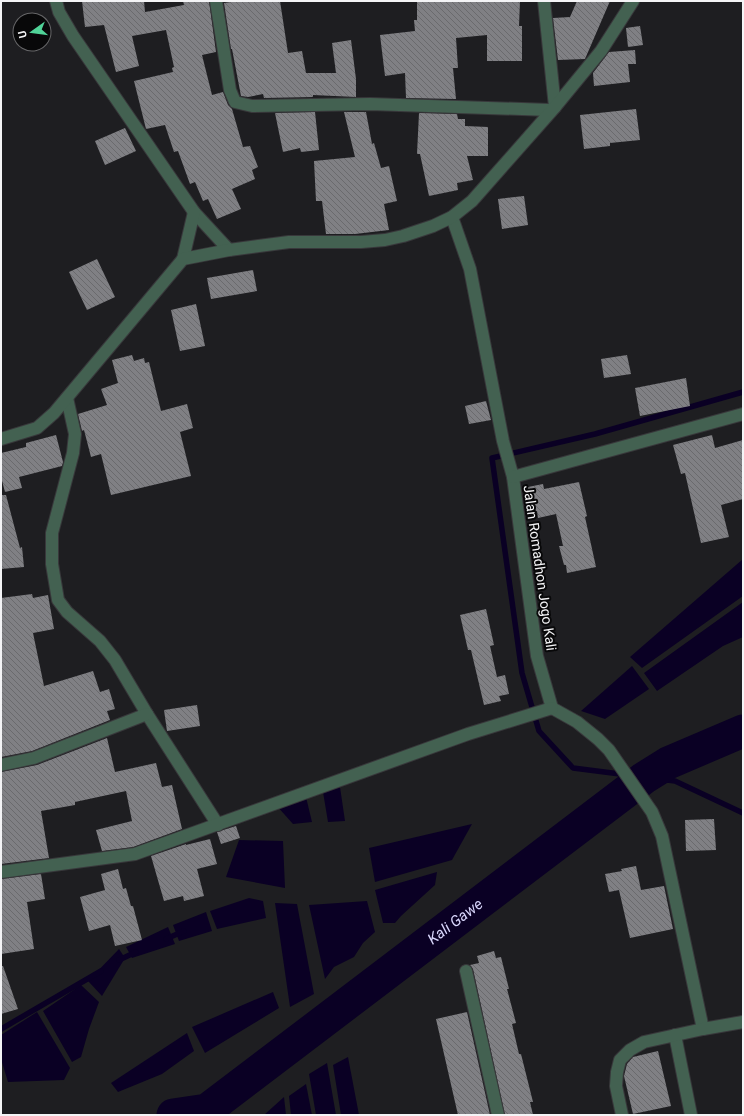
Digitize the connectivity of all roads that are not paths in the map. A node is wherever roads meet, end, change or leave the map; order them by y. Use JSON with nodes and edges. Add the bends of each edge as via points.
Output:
{"nodes":[{"id":1,"x":56,"y":1,"type":"edge"},
{"id":2,"x":216,"y":1,"type":"edge"},
{"id":3,"x":544,"y":1,"type":"edge"},
{"id":4,"x":633,"y":1,"type":"edge"},
{"id":5,"x":553,"y":108,"type":"junction"},
{"id":6,"x":194,"y":212,"type":"junction"},
{"id":7,"x":452,"y":217,"type":"junction"},
{"id":8,"x":229,"y":250,"type":"junction"},
{"id":9,"x":183,"y":260,"type":"junction"},
{"id":10,"x":67,"y":398,"type":"junction"},
{"id":11,"x":743,"y":414,"type":"edge"},
{"id":12,"x":1,"y":439,"type":"edge"},
{"id":13,"x":513,"y":478,"type":"junction"},
{"id":14,"x":548,"y":709,"type":"junction"},
{"id":15,"x":147,"y":714,"type":"junction"},
{"id":16,"x":1,"y":765,"type":"edge"},
{"id":17,"x":218,"y":825,"type":"junction"},
{"id":18,"x":1,"y":872,"type":"edge"},
{"id":19,"x":466,"y":971,"type":"dead end"},
{"id":20,"x":743,"y":1022,"type":"edge"},
{"id":21,"x":703,"y":1029,"type":"junction"},
{"id":22,"x":675,"y":1035,"type":"junction"},
{"id":23,"x":498,"y":1115,"type":"edge"},
{"id":24,"x":622,"y":1115,"type":"edge"},
{"id":25,"x":691,"y":1115,"type":"edge"}],
"edges":[{"from":1,"to":6,"type":"street","via":[[59,12],[73,36]]},
{"from":2,"to":5,"type":"street","via":[[230,90],[235,102],[252,106],[370,104]]},
{"from":3,"to":5,"type":"street"},
{"from":4,"to":5,"type":"street","via":[[601,51]]},
{"from":5,"to":7,"type":"street","via":[[472,201]]},
{"from":6,"to":8,"type":"street"},
{"from":6,"to":9,"type":"street"},
{"from":7,"to":8,"type":"street","via":[[433,226],[385,240],[289,242]]},
{"from":7,"to":13,"type":"street","via":[[470,269],[503,441]]},
{"from":8,"to":9,"type":"street"},
{"from":9,"to":10,"type":"street"},
{"from":10,"to":12,"type":"street","via":[[37,428]]},
{"from":10,"to":15,"type":"street","via":[[75,434],[74,453],[52,533],[52,564],[58,600],[67,612],[100,641]]},
{"from":11,"to":13,"type":"street","name":"Jalan Romadhon Jogo Kali"},
{"from":13,"to":14,"type":"street","name":"Jalan Romadhon Jogo Kali","via":[[537,656]]},
{"from":14,"to":17,"type":"street","via":[[468,734]]},
{"from":14,"to":21,"type":"street","via":[[577,722],[598,739],[609,750],[652,812],[662,836]]},
{"from":15,"to":16,"type":"street","via":[[34,758]]},
{"from":15,"to":17,"type":"street"},
{"from":17,"to":18,"type":"street","via":[[135,854]]},
{"from":19,"to":23,"type":"street"},
{"from":20,"to":21,"type":"street"},
{"from":21,"to":22,"type":"street"},
{"from":22,"to":24,"type":"street","via":[[644,1042],[620,1060],[616,1086]]},
{"from":22,"to":25,"type":"street"}]}
